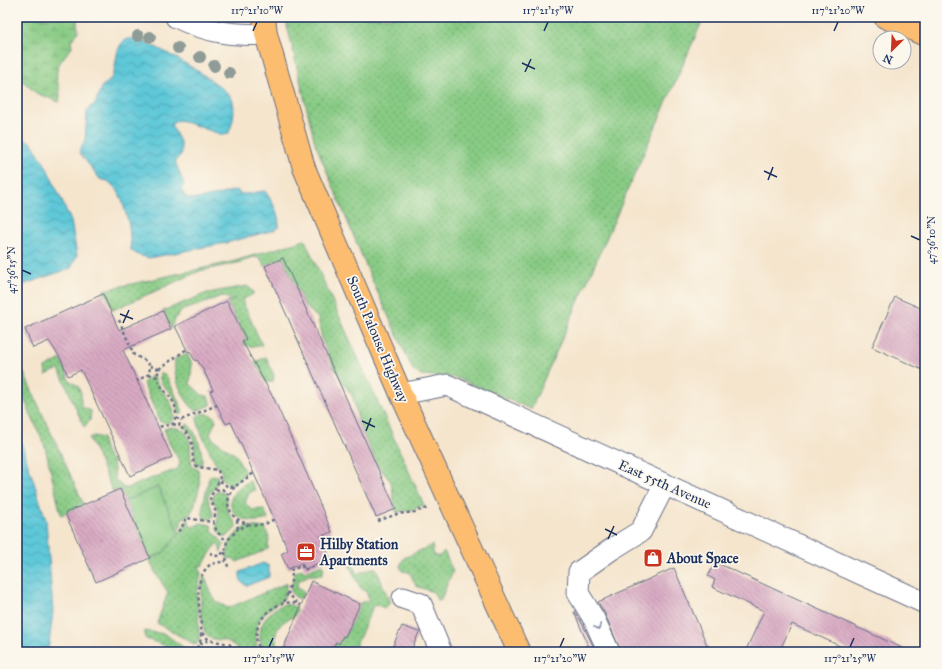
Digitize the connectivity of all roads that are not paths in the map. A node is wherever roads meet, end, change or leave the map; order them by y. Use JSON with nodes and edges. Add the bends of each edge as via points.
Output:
{"nodes":[{"id":1,"x":176,"y":17,"type":"edge"},
{"id":2,"x":885,"y":17,"type":"edge"},
{"id":3,"x":265,"y":25,"type":"edge"},
{"id":4,"x":925,"y":35,"type":"edge"},
{"id":5,"x":401,"y":394,"type":"junction"},
{"id":6,"x":665,"y":484,"type":"junction"},
{"id":7,"x":403,"y":598,"type":"dead end"},
{"id":8,"x":925,"y":603,"type":"edge"},
{"id":9,"x":442,"y":652,"type":"edge"},
{"id":10,"x":519,"y":652,"type":"edge"},
{"id":11,"x":609,"y":652,"type":"edge"}],
"edges":[{"from":1,"to":3,"type":"street","via":[[211,32],[251,35]]},
{"from":2,"to":4,"type":"main road"},
{"from":3,"to":5,"type":"main road","name":"South Palouse Highway","via":[[304,168]]},
{"from":5,"to":6,"type":"street","name":"East 55th Avenue","via":[[447,385]]},
{"from":5,"to":10,"type":"main road","name":"South Palouse Highway"},
{"from":6,"to":8,"type":"street","name":"East 55th Avenue"},
{"from":6,"to":11,"type":"street","one_way":true,"via":[[641,531],[580,572],[578,592]]},
{"from":7,"to":9,"type":"street","via":[[421,604]]}]}
